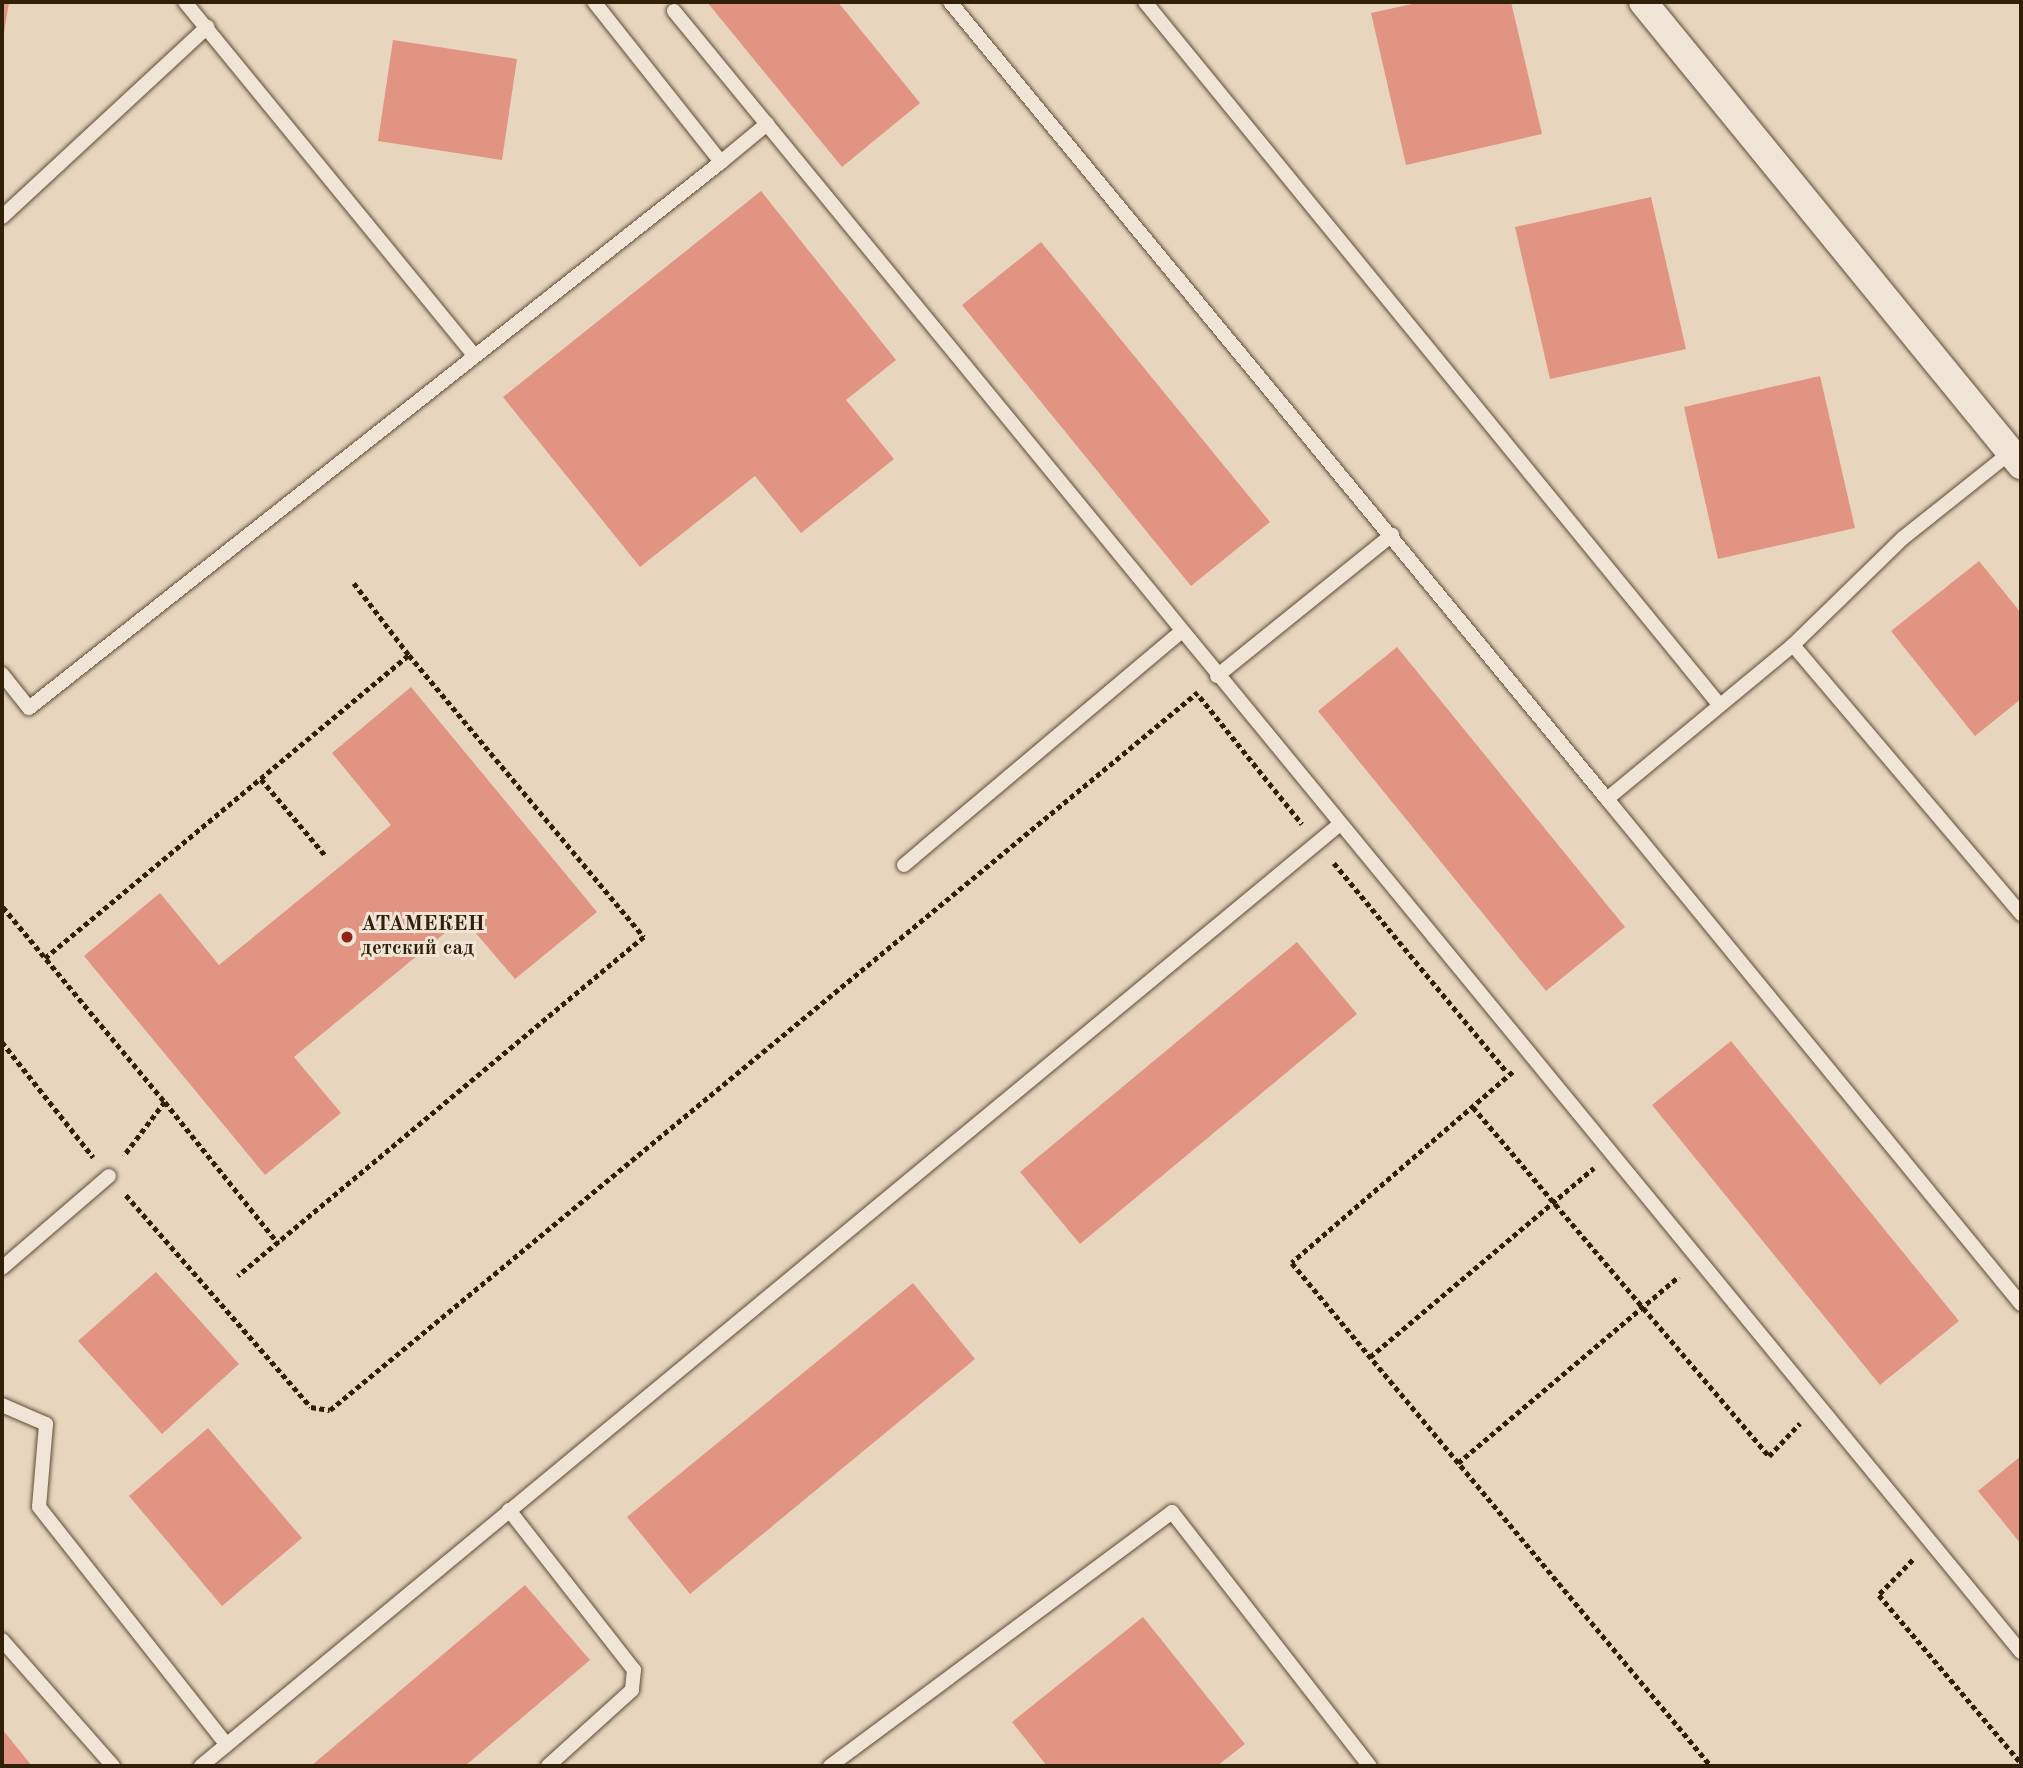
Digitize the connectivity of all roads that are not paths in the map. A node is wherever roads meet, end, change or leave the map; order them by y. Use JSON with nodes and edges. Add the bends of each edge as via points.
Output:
{"nodes":[{"id":1,"x":186,"y":2,"type":"edge"},
{"id":2,"x":594,"y":2,"type":"edge"},
{"id":3,"x":950,"y":2,"type":"edge"},
{"id":4,"x":1145,"y":2,"type":"edge"},
{"id":5,"x":1643,"y":2,"type":"edge"},
{"id":6,"x":674,"y":12,"type":"dead end"},
{"id":7,"x":207,"y":27,"type":"junction"},
{"id":8,"x":767,"y":124,"type":"junction"},
{"id":9,"x":721,"y":162,"type":"junction"},
{"id":10,"x":2,"y":217,"type":"edge"},
{"id":11,"x":473,"y":354,"type":"junction"},
{"id":12,"x":2018,"y":453,"type":"edge"},
{"id":13,"x":1392,"y":535,"type":"junction"},
{"id":14,"x":1181,"y":632,"type":"junction"},
{"id":15,"x":1793,"y":645,"type":"junction"},
{"id":16,"x":2,"y":674,"type":"edge"},
{"id":17,"x":1217,"y":676,"type":"junction"},
{"id":18,"x":1718,"y":703,"type":"junction"},
{"id":19,"x":1607,"y":799,"type":"junction"},
{"id":20,"x":1339,"y":825,"type":"junction"},
{"id":21,"x":904,"y":865,"type":"dead end"},
{"id":22,"x":2021,"y":914,"type":"edge"},
{"id":23,"x":108,"y":1176,"type":"road end"},
{"id":24,"x":2,"y":1268,"type":"edge"},
{"id":25,"x":2021,"y":1304,"type":"edge"},
{"id":26,"x":2,"y":1405,"type":"edge"},
{"id":27,"x":509,"y":1510,"type":"junction"},
{"id":28,"x":2,"y":1640,"type":"edge"},
{"id":29,"x":2021,"y":1651,"type":"edge"},
{"id":30,"x":227,"y":1745,"type":"junction"},
{"id":31,"x":113,"y":1766,"type":"edge"},
{"id":32,"x":201,"y":1766,"type":"edge"},
{"id":33,"x":548,"y":1766,"type":"edge"},
{"id":34,"x":830,"y":1766,"type":"edge"},
{"id":35,"x":1370,"y":1766,"type":"edge"}],
"edges":[{"from":1,"to":7,"type":"lane"},
{"from":2,"to":9,"type":"lane"},
{"from":3,"to":13,"type":"lane"},
{"from":4,"to":18,"type":"lane"},
{"from":5,"to":12,"type":"street"},
{"from":6,"to":8,"type":"lane"},
{"from":7,"to":10,"type":"lane"},
{"from":7,"to":11,"type":"lane"},
{"from":8,"to":9,"type":"lane"},
{"from":8,"to":14,"type":"lane"},
{"from":9,"to":11,"type":"lane"},
{"from":11,"to":16,"type":"lane","via":[[29,708]]},
{"from":12,"to":15,"type":"lane","via":[[1903,538]]},
{"from":13,"to":17,"type":"lane"},
{"from":13,"to":19,"type":"lane"},
{"from":14,"to":17,"type":"lane"},
{"from":14,"to":21,"type":"lane"},
{"from":15,"to":18,"type":"lane"},
{"from":15,"to":22,"type":"lane"},
{"from":17,"to":20,"type":"lane"},
{"from":18,"to":19,"type":"lane"},
{"from":19,"to":25,"type":"lane"},
{"from":20,"to":27,"type":"lane"},
{"from":20,"to":29,"type":"lane"},
{"from":23,"to":24,"type":"lane"},
{"from":26,"to":30,"type":"lane","via":[[46,1424],[38,1507]]},
{"from":27,"to":30,"type":"lane"},
{"from":27,"to":33,"type":"lane","via":[[634,1670],[632,1690]]},
{"from":28,"to":31,"type":"lane"},
{"from":30,"to":32,"type":"lane"},
{"from":34,"to":35,"type":"lane","via":[[1172,1512]]}]}
